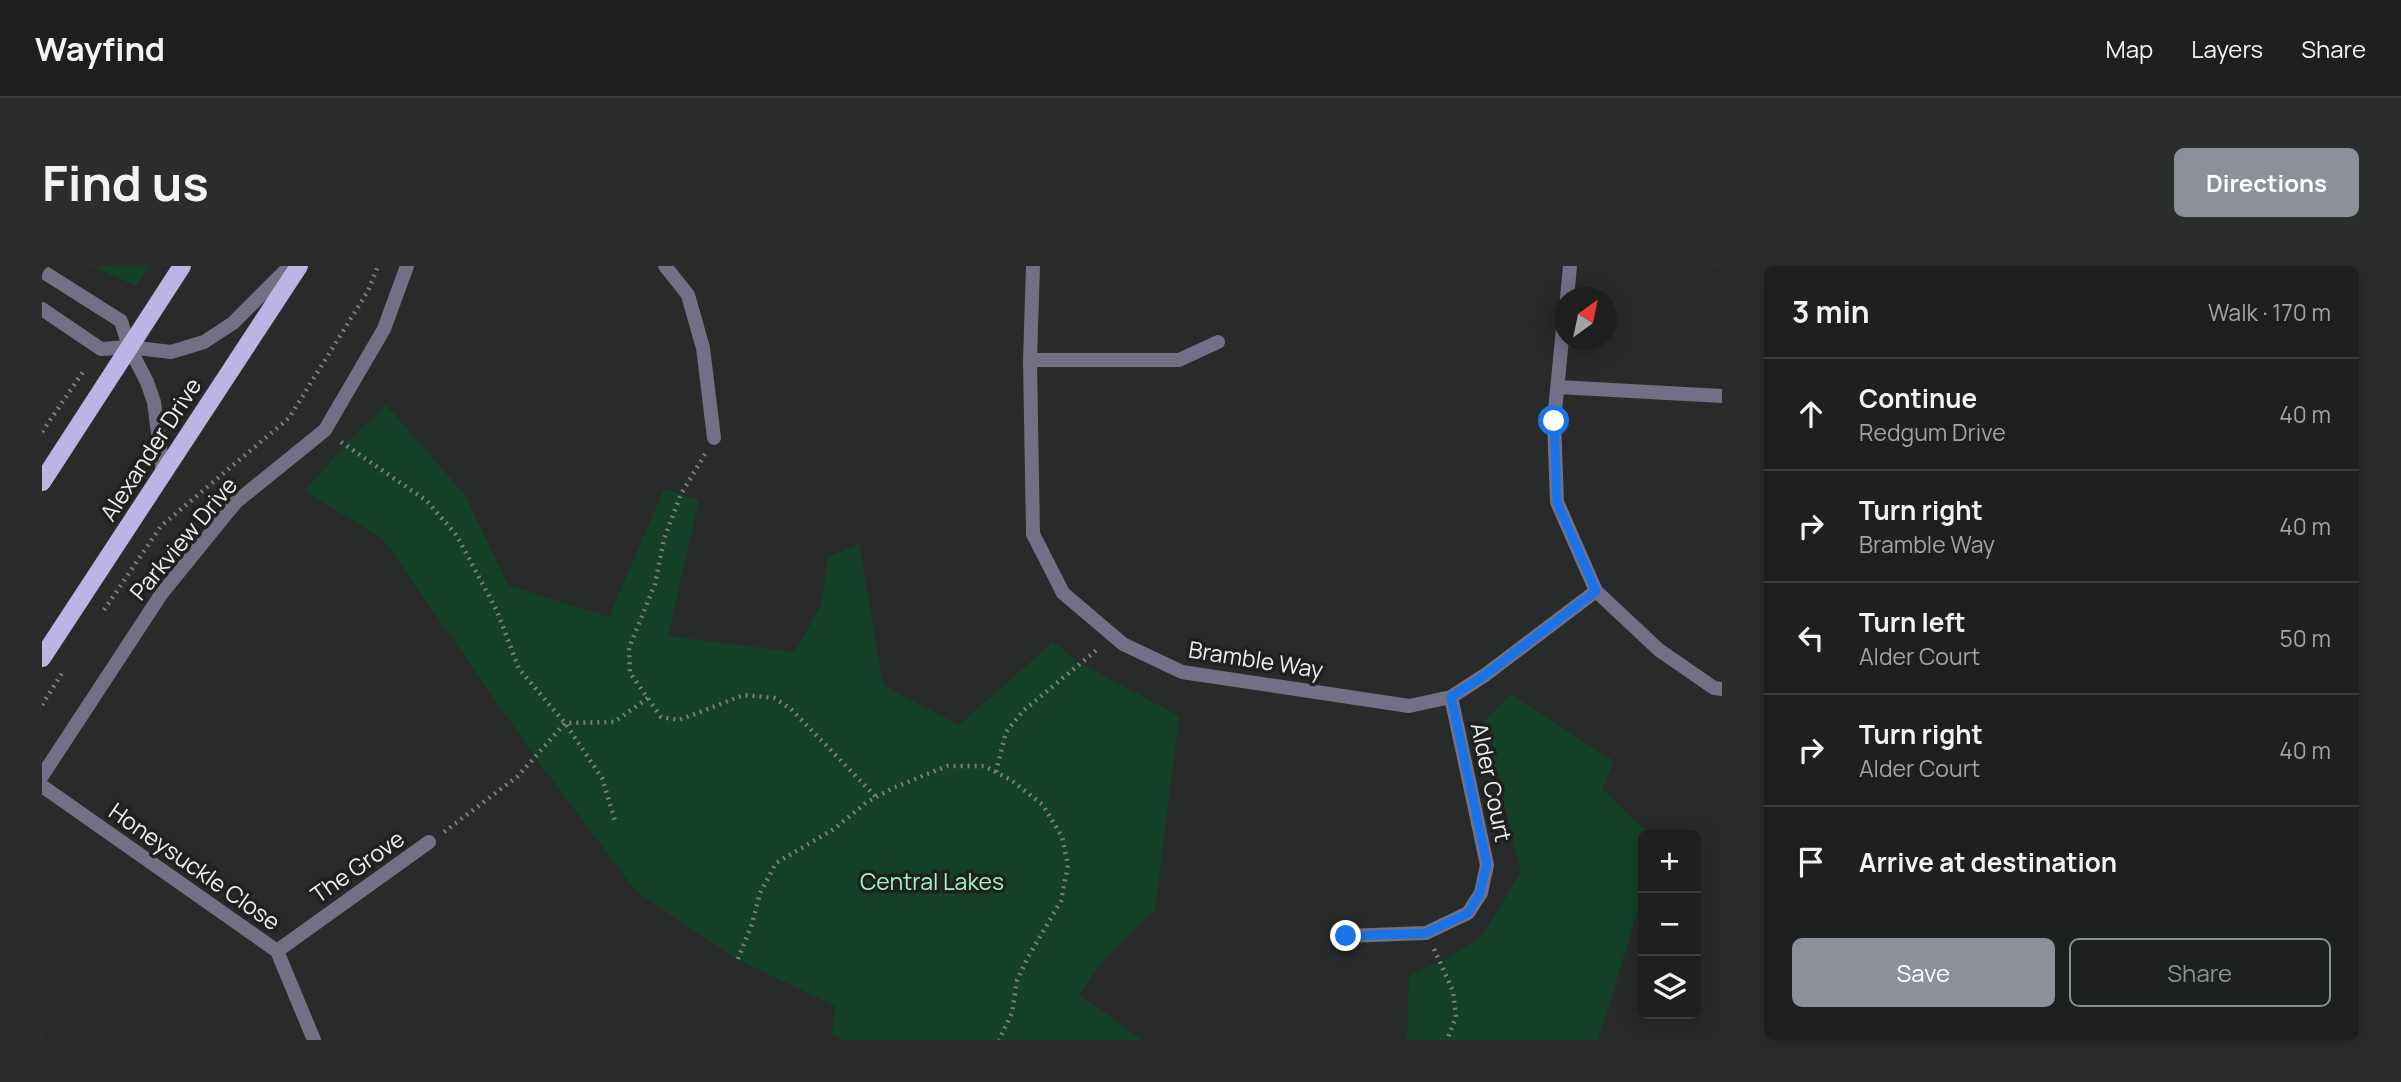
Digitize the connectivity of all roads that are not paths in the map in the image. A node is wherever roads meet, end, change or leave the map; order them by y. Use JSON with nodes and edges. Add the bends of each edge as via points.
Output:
{"nodes":[{"id":1,"x":182,"y":266,"type":"edge"},
{"id":2,"x":290,"y":266,"type":"edge"},
{"id":3,"x":299,"y":266,"type":"edge"},
{"id":4,"x":407,"y":266,"type":"edge"},
{"id":5,"x":665,"y":266,"type":"edge"},
{"id":6,"x":1033,"y":266,"type":"edge"},
{"id":7,"x":1570,"y":266,"type":"edge"},
{"id":8,"x":42,"y":271,"type":"edge"},
{"id":9,"x":1568,"y":287,"type":"edge"},
{"id":10,"x":42,"y":309,"type":"edge"},
{"id":11,"x":1219,"y":342,"type":"dead end"},
{"id":12,"x":128,"y":347,"type":"junction"},
{"id":13,"x":1561,"y":350,"type":"edge"},
{"id":14,"x":1030,"y":360,"type":"junction"},
{"id":15,"x":1558,"y":387,"type":"junction"},
{"id":16,"x":1722,"y":396,"type":"edge"},
{"id":17,"x":714,"y":438,"type":"road end"},
{"id":18,"x":163,"y":473,"type":"junction"},
{"id":19,"x":42,"y":481,"type":"edge"},
{"id":20,"x":1596,"y":591,"type":"junction"},
{"id":21,"x":42,"y":658,"type":"edge"},
{"id":22,"x":1722,"y":689,"type":"edge"},
{"id":23,"x":1451,"y":697,"type":"junction"},
{"id":24,"x":42,"y":776,"type":"edge"},
{"id":25,"x":42,"y":786,"type":"edge"},
{"id":26,"x":429,"y":842,"type":"road end"},
{"id":27,"x":1346,"y":936,"type":"dead end"},
{"id":28,"x":277,"y":951,"type":"junction"},
{"id":29,"x":314,"y":1040,"type":"edge"}],
"edges":[{"from":1,"to":12,"type":"main road"},
{"from":2,"to":12,"type":"street","via":[[233,323],[204,341],[171,352]]},
{"from":3,"to":18,"type":"main road","name":"Alexander Drive"},
{"from":4,"to":24,"type":"street","name":"Parkview Drive","via":[[384,329],[325,430],[236,502],[162,593]]},
{"from":5,"to":17,"type":"street","via":[[688,295],[703,348]]},
{"from":6,"to":14,"type":"street","name":"Bramble Way"},
{"from":7,"to":9,"type":"street"},
{"from":8,"to":12,"type":"street","via":[[121,321]]},
{"from":10,"to":12,"type":"street","via":[[101,349]]},
{"from":11,"to":14,"type":"street","via":[[1179,360]]},
{"from":12,"to":18,"type":"street","via":[[155,402]]},
{"from":12,"to":19,"type":"main road"},
{"from":13,"to":15,"type":"street"},
{"from":14,"to":23,"type":"street","name":"Bramble Way","via":[[1033,534],[1063,593],[1113,636],[1182,672],[1409,706]]},
{"from":15,"to":16,"type":"street"},
{"from":15,"to":20,"type":"street","via":[[1554,421],[1557,502]]},
{"from":18,"to":21,"type":"main road","name":"Alexander Drive"},
{"from":20,"to":22,"type":"street","via":[[1659,650]]},
{"from":20,"to":23,"type":"street","name":"Bramble Way"},
{"from":23,"to":27,"type":"street","name":"Alder Court","via":[[1487,864],[1480,893],[1468,913],[1426,933]]},
{"from":25,"to":28,"type":"street","name":"Honeysuckle Close"},
{"from":26,"to":28,"type":"street","name":"The Grove"},
{"from":28,"to":29,"type":"street","name":"Honeysuckle Close"}]}
